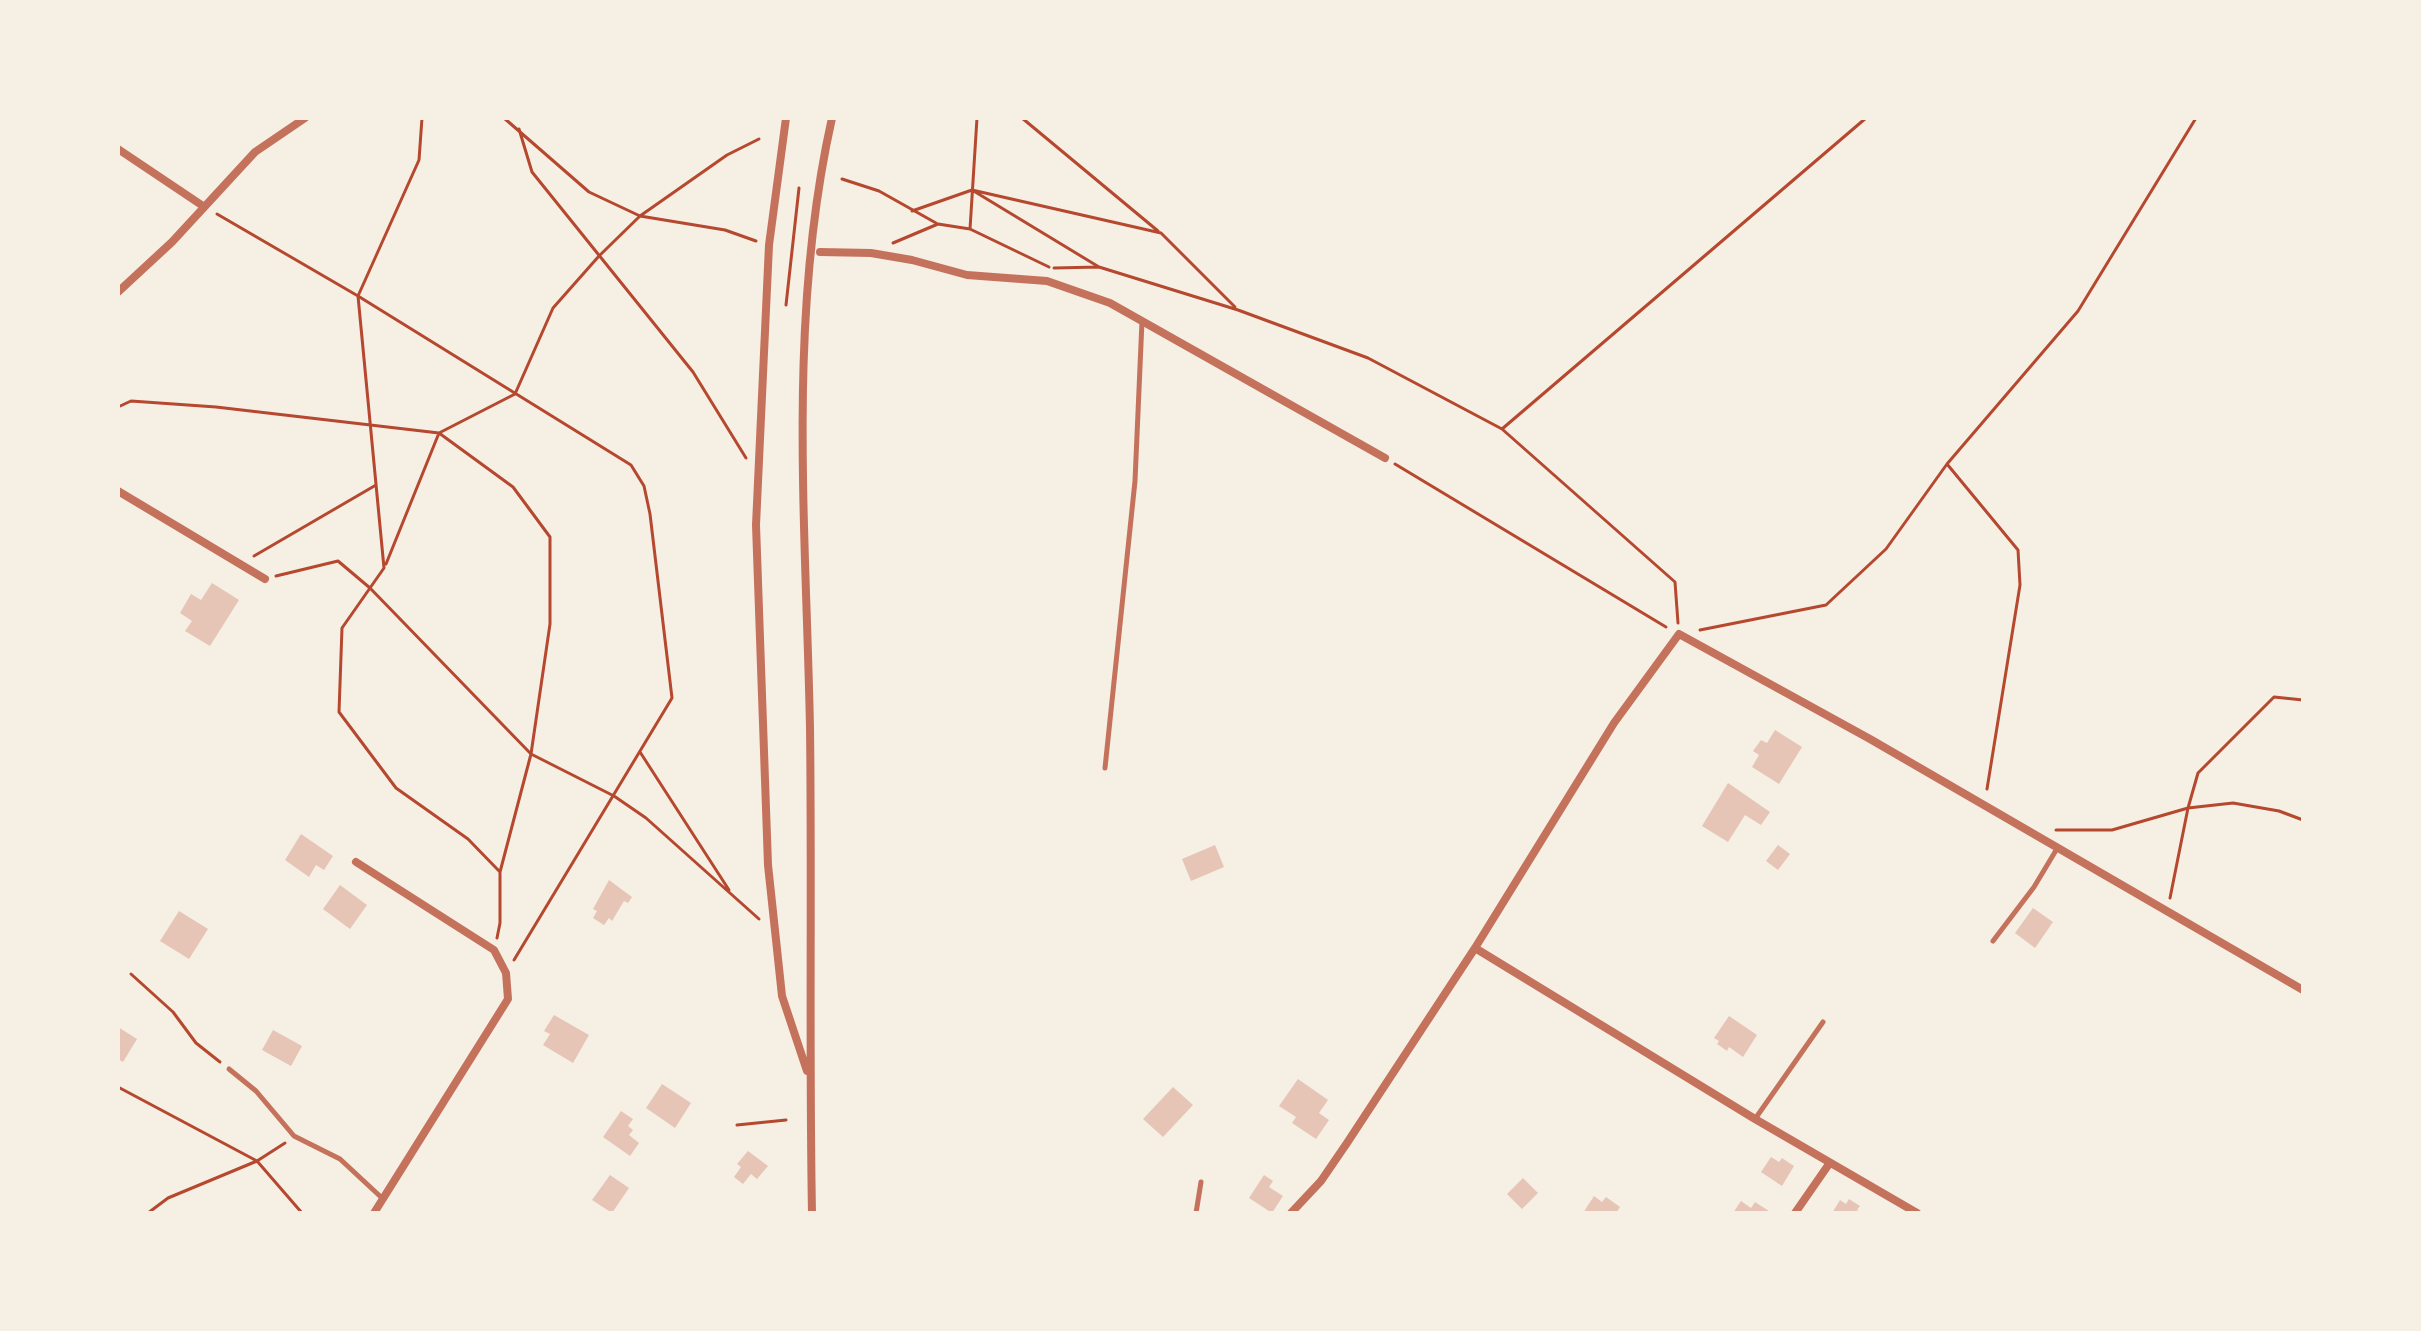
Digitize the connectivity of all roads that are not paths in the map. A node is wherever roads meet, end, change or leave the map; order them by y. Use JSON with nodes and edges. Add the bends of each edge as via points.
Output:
{"nodes":[{"id":1,"x":305,"y":118,"type":"edge"},
{"id":2,"x":786,"y":118,"type":"edge"},
{"id":3,"x":832,"y":118,"type":"edge"},
{"id":4,"x":118,"y":149,"type":"edge"},
{"id":5,"x":203,"y":206,"type":"junction"},
{"id":6,"x":820,"y":252,"type":"dead end"},
{"id":7,"x":118,"y":292,"type":"edge"},
{"id":8,"x":1142,"y":321,"type":"junction"},
{"id":9,"x":1385,"y":458,"type":"road end"},
{"id":10,"x":118,"y":491,"type":"edge"},
{"id":11,"x":265,"y":579,"type":"road end"},
{"id":12,"x":1105,"y":768,"type":"dead end"},
{"id":13,"x":2058,"y":847,"type":"junction"},
{"id":14,"x":356,"y":862,"type":"dead end"},
{"id":15,"x":1993,"y":941,"type":"dead end"},
{"id":16,"x":1475,"y":948,"type":"junction"},
{"id":17,"x":2303,"y":990,"type":"edge"},
{"id":18,"x":1823,"y":1022,"type":"dead end"},
{"id":19,"x":229,"y":1069,"type":"road end"},
{"id":20,"x":809,"y":1079,"type":"junction"},
{"id":21,"x":1755,"y":1119,"type":"junction"},
{"id":22,"x":1829,"y":1164,"type":"junction"},
{"id":23,"x":1201,"y":1182,"type":"dead end"},
{"id":24,"x":383,"y":1199,"type":"junction"},
{"id":25,"x":374,"y":1213,"type":"edge"},
{"id":26,"x":812,"y":1213,"type":"edge"},
{"id":27,"x":1196,"y":1213,"type":"edge"},
{"id":28,"x":1291,"y":1213,"type":"edge"},
{"id":29,"x":1795,"y":1213,"type":"edge"},
{"id":30,"x":1917,"y":1213,"type":"edge"}],
"edges":[{"from":1,"to":5,"type":"street","via":[[255,152]]},
{"from":2,"to":20,"type":"street","via":[[769,245],[756,525],[767,849],[775,935],[782,996]]},
{"from":3,"to":20,"type":"street","via":[[810,252],[802,416],[810,731]]},
{"from":4,"to":5,"type":"street"},
{"from":5,"to":7,"type":"street"},
{"from":6,"to":8,"type":"street","via":[[871,253],[967,275],[1047,281],[1110,303]]},
{"from":8,"to":9,"type":"street"},
{"from":8,"to":12,"type":"lane","via":[[1135,481]]},
{"from":10,"to":11,"type":"street"},
{"from":13,"to":15,"type":"lane"},
{"from":13,"to":16,"type":"street","via":[[1679,634],[1614,723]]},
{"from":13,"to":17,"type":"street"},
{"from":14,"to":24,"type":"street","via":[[494,950],[506,973],[508,999]]},
{"from":16,"to":21,"type":"street"},
{"from":16,"to":28,"type":"street","via":[[1321,1181]]},
{"from":18,"to":21,"type":"lane"},
{"from":19,"to":24,"type":"lane","via":[[256,1091],[294,1136],[340,1159]]},
{"from":20,"to":26,"type":"street"},
{"from":21,"to":22,"type":"street"},
{"from":22,"to":29,"type":"street"},
{"from":22,"to":30,"type":"street"},
{"from":23,"to":27,"type":"lane"},
{"from":24,"to":25,"type":"street"}]}
